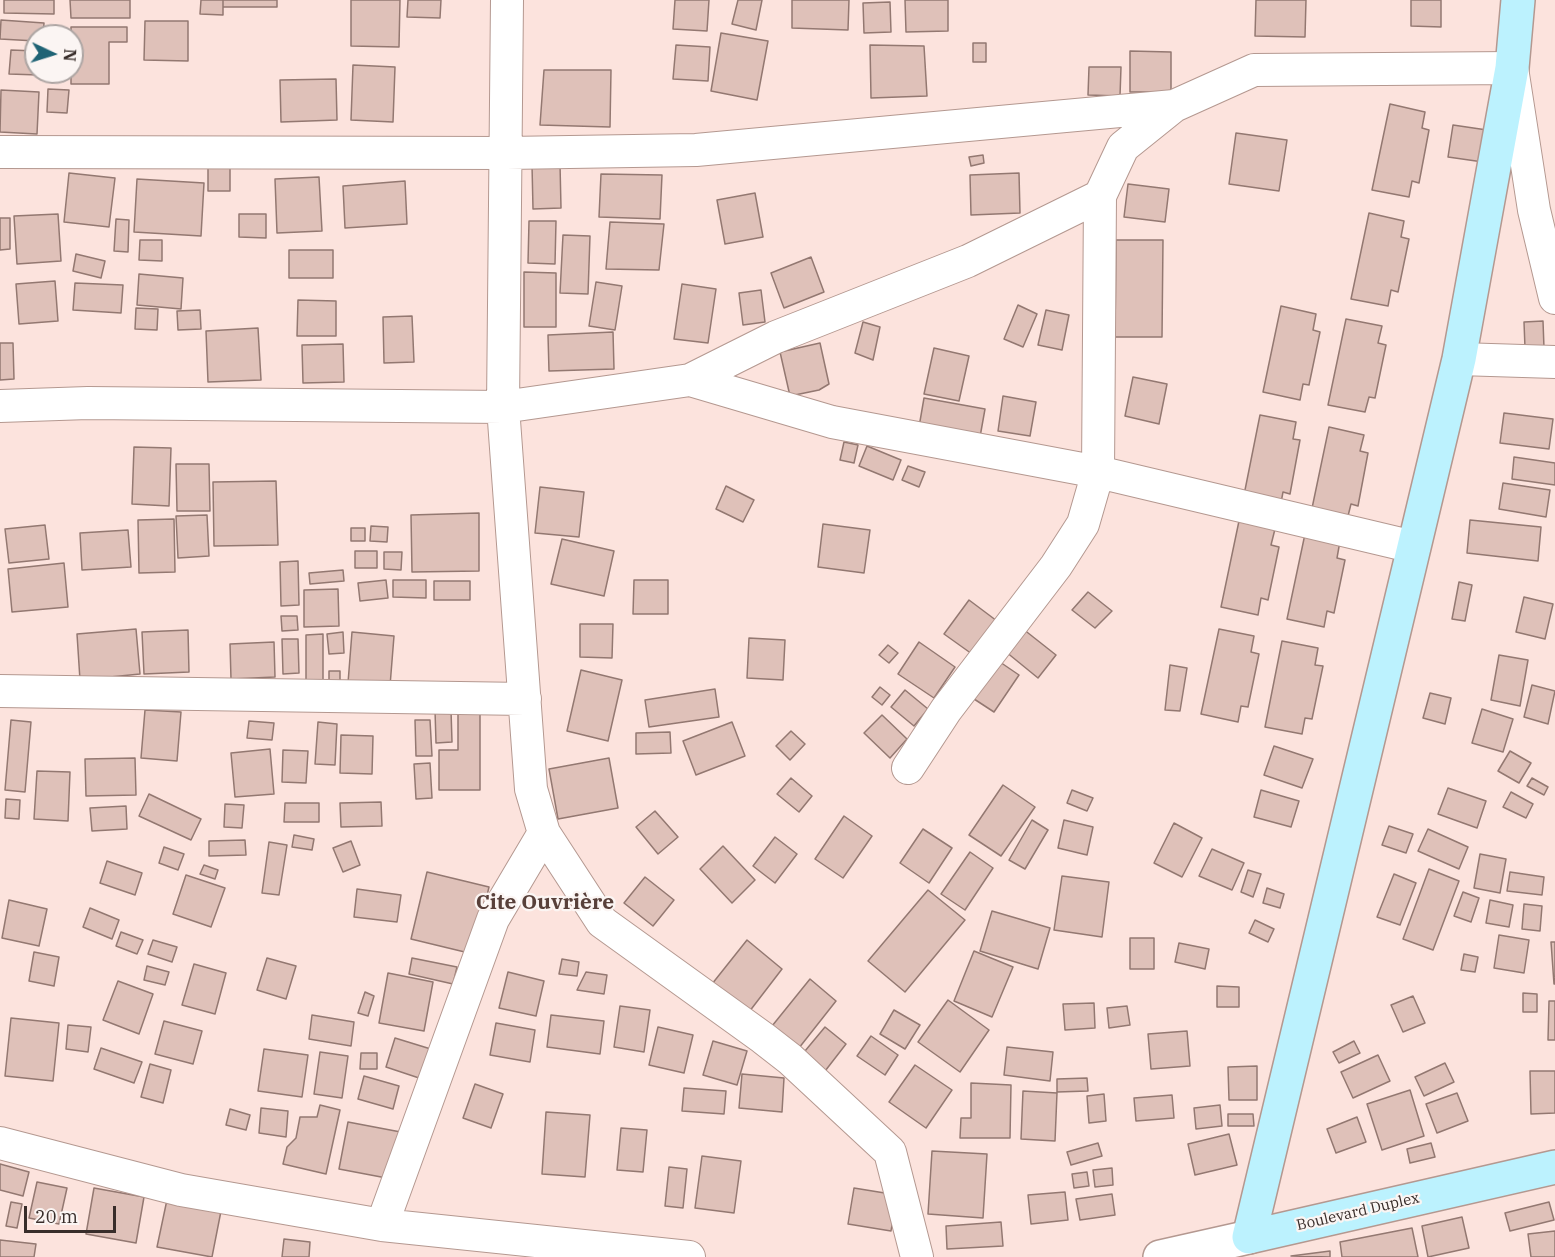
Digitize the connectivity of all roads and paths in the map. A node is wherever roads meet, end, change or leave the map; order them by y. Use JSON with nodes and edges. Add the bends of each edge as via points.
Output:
{"nodes":[{"id":1,"x":507,"y":0,"type":"edge"},
{"id":2,"x":1518,"y":0,"type":"edge"},
{"id":3,"x":1512,"y":68,"type":"junction"},
{"id":4,"x":1174,"y":106,"type":"junction"},
{"id":5,"x":0,"y":153,"type":"edge"},
{"id":6,"x":507,"y":153,"type":"junction"},
{"id":7,"x":1100,"y":196,"type":"junction"},
{"id":8,"x":1555,"y":298,"type":"edge"},
{"id":9,"x":1459,"y":359,"type":"junction"},
{"id":10,"x":1555,"y":362,"type":"edge"},
{"id":11,"x":690,"y":380,"type":"junction"},
{"id":12,"x":0,"y":406,"type":"edge"},
{"id":13,"x":503,"y":407,"type":"junction"},
{"id":14,"x":1098,"y":472,"type":"junction"},
{"id":15,"x":1414,"y":547,"type":"junction"},
{"id":16,"x":0,"y":692,"type":"edge"},
{"id":17,"x":525,"y":699,"type":"junction"},
{"id":18,"x":908,"y":768,"type":"dead end"},
{"id":19,"x":544,"y":833,"type":"junction"},
{"id":20,"x":0,"y":1143,"type":"edge"},
{"id":21,"x":1555,"y":1167,"type":"edge"},
{"id":22,"x":382,"y":1225,"type":"junction"},
{"id":23,"x":1249,"y":1237,"type":"junction"},
{"id":24,"x":689,"y":1257,"type":"edge"},
{"id":25,"x":917,"y":1257,"type":"edge"},
{"id":26,"x":1160,"y":1257,"type":"edge"}],
"edges":[{"from":1,"to":6,"type":"street"},
{"from":2,"to":3,"type":"main road"},
{"from":3,"to":4,"type":"street","via":[[1254,70]]},
{"from":3,"to":8,"type":"street","via":[[1534,210]]},
{"from":3,"to":9,"type":"main road"},
{"from":4,"to":6,"type":"street","via":[[696,150]]},
{"from":4,"to":7,"type":"street","via":[[1123,147]]},
{"from":5,"to":6,"type":"street"},
{"from":6,"to":13,"type":"street"},
{"from":7,"to":11,"type":"street","via":[[968,261],[776,337]]},
{"from":7,"to":14,"type":"street"},
{"from":9,"to":10,"type":"street"},
{"from":9,"to":15,"type":"main road"},
{"from":11,"to":13,"type":"street"},
{"from":11,"to":14,"type":"street","via":[[832,422]]},
{"from":12,"to":13,"type":"street","via":[[88,403]]},
{"from":13,"to":17,"type":"street"},
{"from":14,"to":15,"type":"street"},
{"from":14,"to":18,"type":"street","via":[[1083,524]]},
{"from":15,"to":23,"type":"main road"},
{"from":16,"to":17,"type":"street"},
{"from":17,"to":19,"type":"street","via":[[531,789]]},
{"from":19,"to":22,"type":"street","via":[[493,919]]},
{"from":19,"to":25,"type":"street","via":[[602,922],[790,1059],[890,1152]]},
{"from":20,"to":22,"type":"street","via":[[181,1190]]},
{"from":21,"to":23,"type":"main road","name":"Boulevard Duplex"},
{"from":22,"to":24,"type":"street"},
{"from":23,"to":26,"type":"street","name":"Boulevard Duplex"}]}
